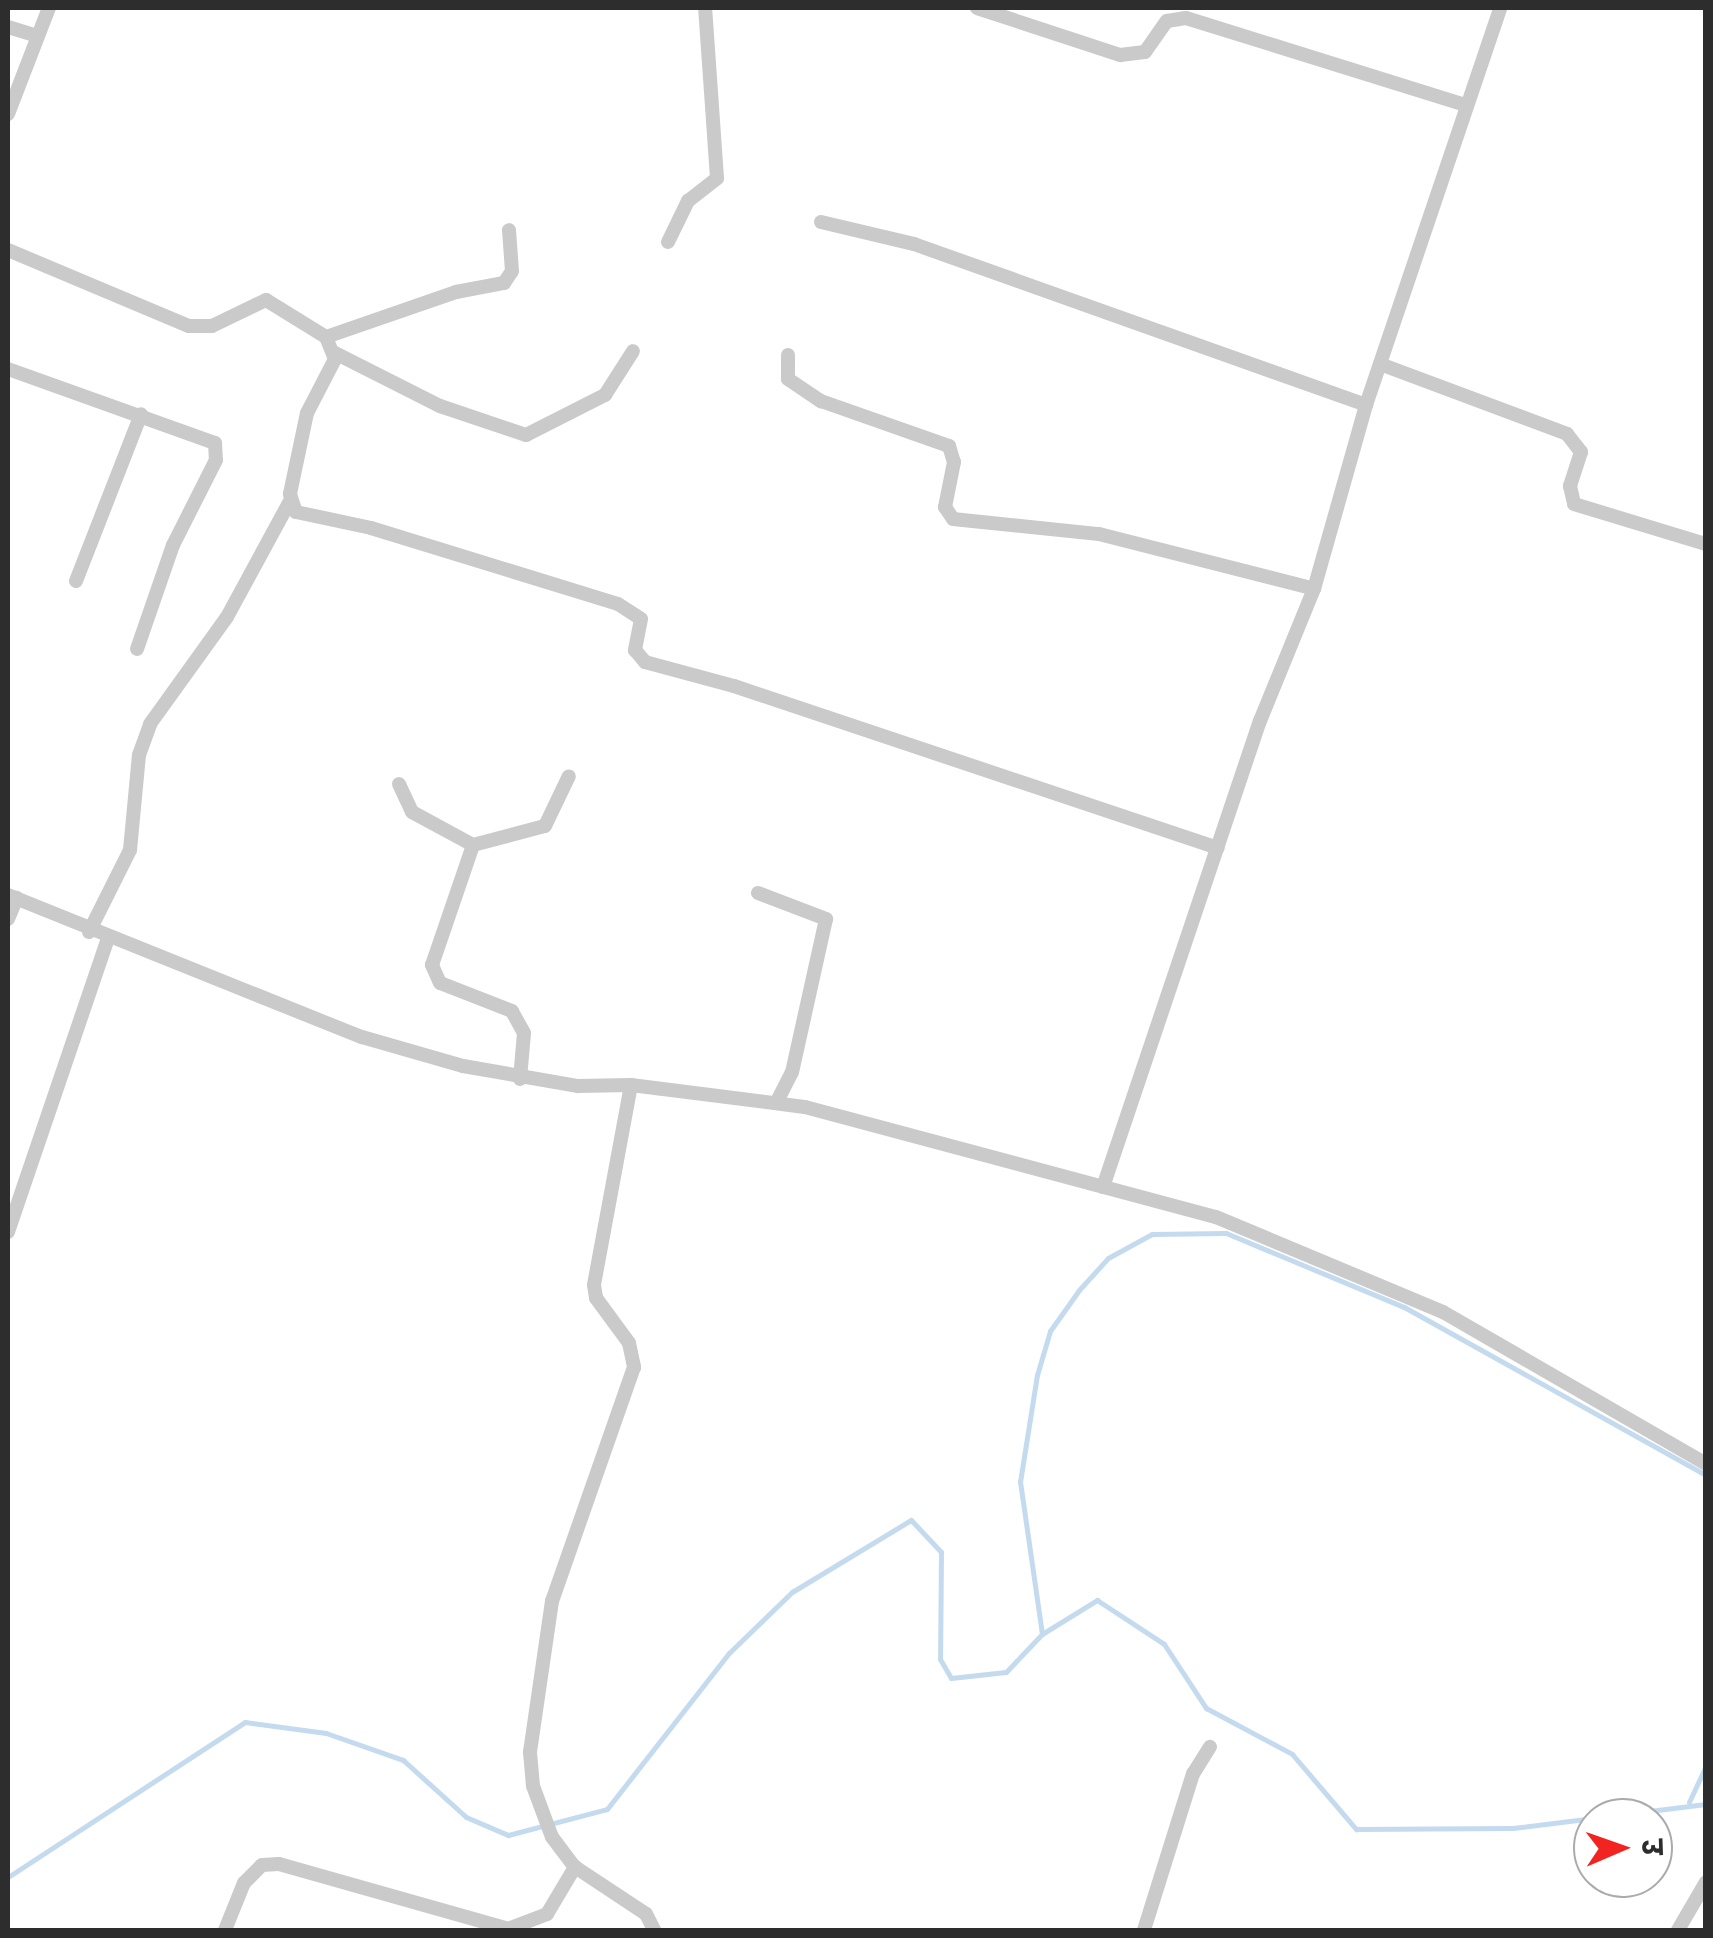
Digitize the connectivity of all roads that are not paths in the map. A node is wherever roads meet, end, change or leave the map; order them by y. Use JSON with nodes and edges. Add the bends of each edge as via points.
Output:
{"nodes":[{"id":1,"x":49,"y":8,"type":"edge"},
{"id":2,"x":706,"y":8,"type":"edge"},
{"id":3,"x":977,"y":8,"type":"edge"},
{"id":4,"x":1500,"y":8,"type":"edge"},
{"id":5,"x":1020,"y":14,"type":"edge"},
{"id":6,"x":8,"y":27,"type":"edge"},
{"id":7,"x":34,"y":36,"type":"junction"},
{"id":8,"x":9,"y":105,"type":"edge"},
{"id":9,"x":1466,"y":106,"type":"junction"},
{"id":10,"x":821,"y":222,"type":"dead end"},
{"id":11,"x":509,"y":230,"type":"dead end"},
{"id":12,"x":668,"y":242,"type":"dead end"},
{"id":13,"x":8,"y":250,"type":"edge"},
{"id":14,"x":326,"y":337,"type":"junction"},
{"id":15,"x":633,"y":352,"type":"dead end"},
{"id":16,"x":336,"y":353,"type":"junction"},
{"id":17,"x":788,"y":356,"type":"dead end"},
{"id":18,"x":1380,"y":364,"type":"junction"},
{"id":19,"x":8,"y":369,"type":"edge"},
{"id":20,"x":1366,"y":405,"type":"junction"},
{"id":21,"x":140,"y":414,"type":"junction"},
{"id":22,"x":290,"y":501,"type":"junction"},
{"id":23,"x":1706,"y":544,"type":"edge"},
{"id":24,"x":76,"y":581,"type":"dead end"},
{"id":25,"x":1314,"y":589,"type":"junction"},
{"id":26,"x":137,"y":649,"type":"dead end"},
{"id":27,"x":569,"y":776,"type":"dead end"},
{"id":28,"x":399,"y":784,"type":"dead end"},
{"id":29,"x":473,"y":845,"type":"junction"},
{"id":30,"x":1218,"y":848,"type":"junction"},
{"id":31,"x":758,"y":894,"type":"dead end"},
{"id":32,"x":12,"y":897,"type":"edge"},
{"id":33,"x":8,"y":919,"type":"edge"},
{"id":34,"x":89,"y":932,"type":"junction"},
{"id":35,"x":108,"y":939,"type":"junction"},
{"id":36,"x":520,"y":1079,"type":"junction"},
{"id":37,"x":631,"y":1085,"type":"junction"},
{"id":38,"x":777,"y":1102,"type":"junction"},
{"id":39,"x":1104,"y":1187,"type":"junction"},
{"id":40,"x":8,"y":1232,"type":"edge"},
{"id":41,"x":1706,"y":1464,"type":"edge"},
{"id":42,"x":1210,"y":1747,"type":"dead end"},
{"id":43,"x":575,"y":1867,"type":"junction"},
{"id":44,"x":1706,"y":1882,"type":"edge"},
{"id":45,"x":225,"y":1930,"type":"edge"},
{"id":46,"x":654,"y":1930,"type":"edge"},
{"id":47,"x":1144,"y":1930,"type":"edge"},
{"id":48,"x":1678,"y":1930,"type":"edge"}],
"edges":[{"from":1,"to":7,"type":"street"},
{"from":2,"to":12,"type":"street","via":[[717,178],[688,201]]},
{"from":3,"to":5,"type":"street"},
{"from":4,"to":9,"type":"street"},
{"from":5,"to":9,"type":"street","via":[[1134,55],[1152,48],[1167,21],[1186,18]]},
{"from":6,"to":7,"type":"street"},
{"from":7,"to":8,"type":"street"},
{"from":9,"to":18,"type":"street"},
{"from":10,"to":20,"type":"street","via":[[914,244]]},
{"from":11,"to":14,"type":"street","via":[[512,271],[504,283],[456,292]]},
{"from":13,"to":14,"type":"street","via":[[189,326],[212,326],[266,300]]},
{"from":14,"to":16,"type":"street"},
{"from":15,"to":16,"type":"street","via":[[605,395],[526,435],[440,406]]},
{"from":16,"to":22,"type":"street","via":[[308,413]]},
{"from":17,"to":25,"type":"street","via":[[788,379],[821,401],[949,446],[954,462],[945,507],[953,518],[1099,534]]},
{"from":18,"to":20,"type":"street"},
{"from":18,"to":23,"type":"street","via":[[1567,434],[1582,452],[1570,486],[1574,504]]},
{"from":19,"to":21,"type":"street"},
{"from":20,"to":25,"type":"street"},
{"from":21,"to":24,"type":"street"},
{"from":21,"to":26,"type":"street","via":[[210,439],[218,452],[173,545]]},
{"from":22,"to":30,"type":"street","via":[[304,515],[371,528],[633,610],[641,620],[636,655],[644,662]]},
{"from":22,"to":34,"type":"street","via":[[227,617],[150,724],[139,755],[130,850]]},
{"from":25,"to":30,"type":"street"},
{"from":27,"to":29,"type":"street","via":[[545,826]]},
{"from":28,"to":29,"type":"street","via":[[412,812]]},
{"from":29,"to":36,"type":"street","via":[[432,971],[440,983],[512,1011],[524,1033]]},
{"from":30,"to":39,"type":"street"},
{"from":31,"to":38,"type":"street","via":[[826,918],[792,1072]]},
{"from":32,"to":33,"type":"street"},
{"from":32,"to":34,"type":"street"},
{"from":34,"to":35,"type":"street"},
{"from":35,"to":36,"type":"street","via":[[362,1037]]},
{"from":35,"to":40,"type":"street"},
{"from":36,"to":37,"type":"street"},
{"from":37,"to":38,"type":"street"},
{"from":37,"to":43,"type":"street","via":[[594,1285],[596,1298],[630,1343],[634,1367],[552,1600],[532,1712],[540,1813]]},
{"from":38,"to":39,"type":"street"},
{"from":39,"to":41,"type":"street","via":[[1251,1229],[1443,1312]]},
{"from":42,"to":47,"type":"street","via":[[1193,1774]]},
{"from":43,"to":45,"type":"street","via":[[546,1914],[508,1928],[471,1923],[279,1864],[262,1865],[244,1883]]},
{"from":43,"to":46,"type":"street","via":[[646,1914]]},
{"from":44,"to":48,"type":"street"}]}
